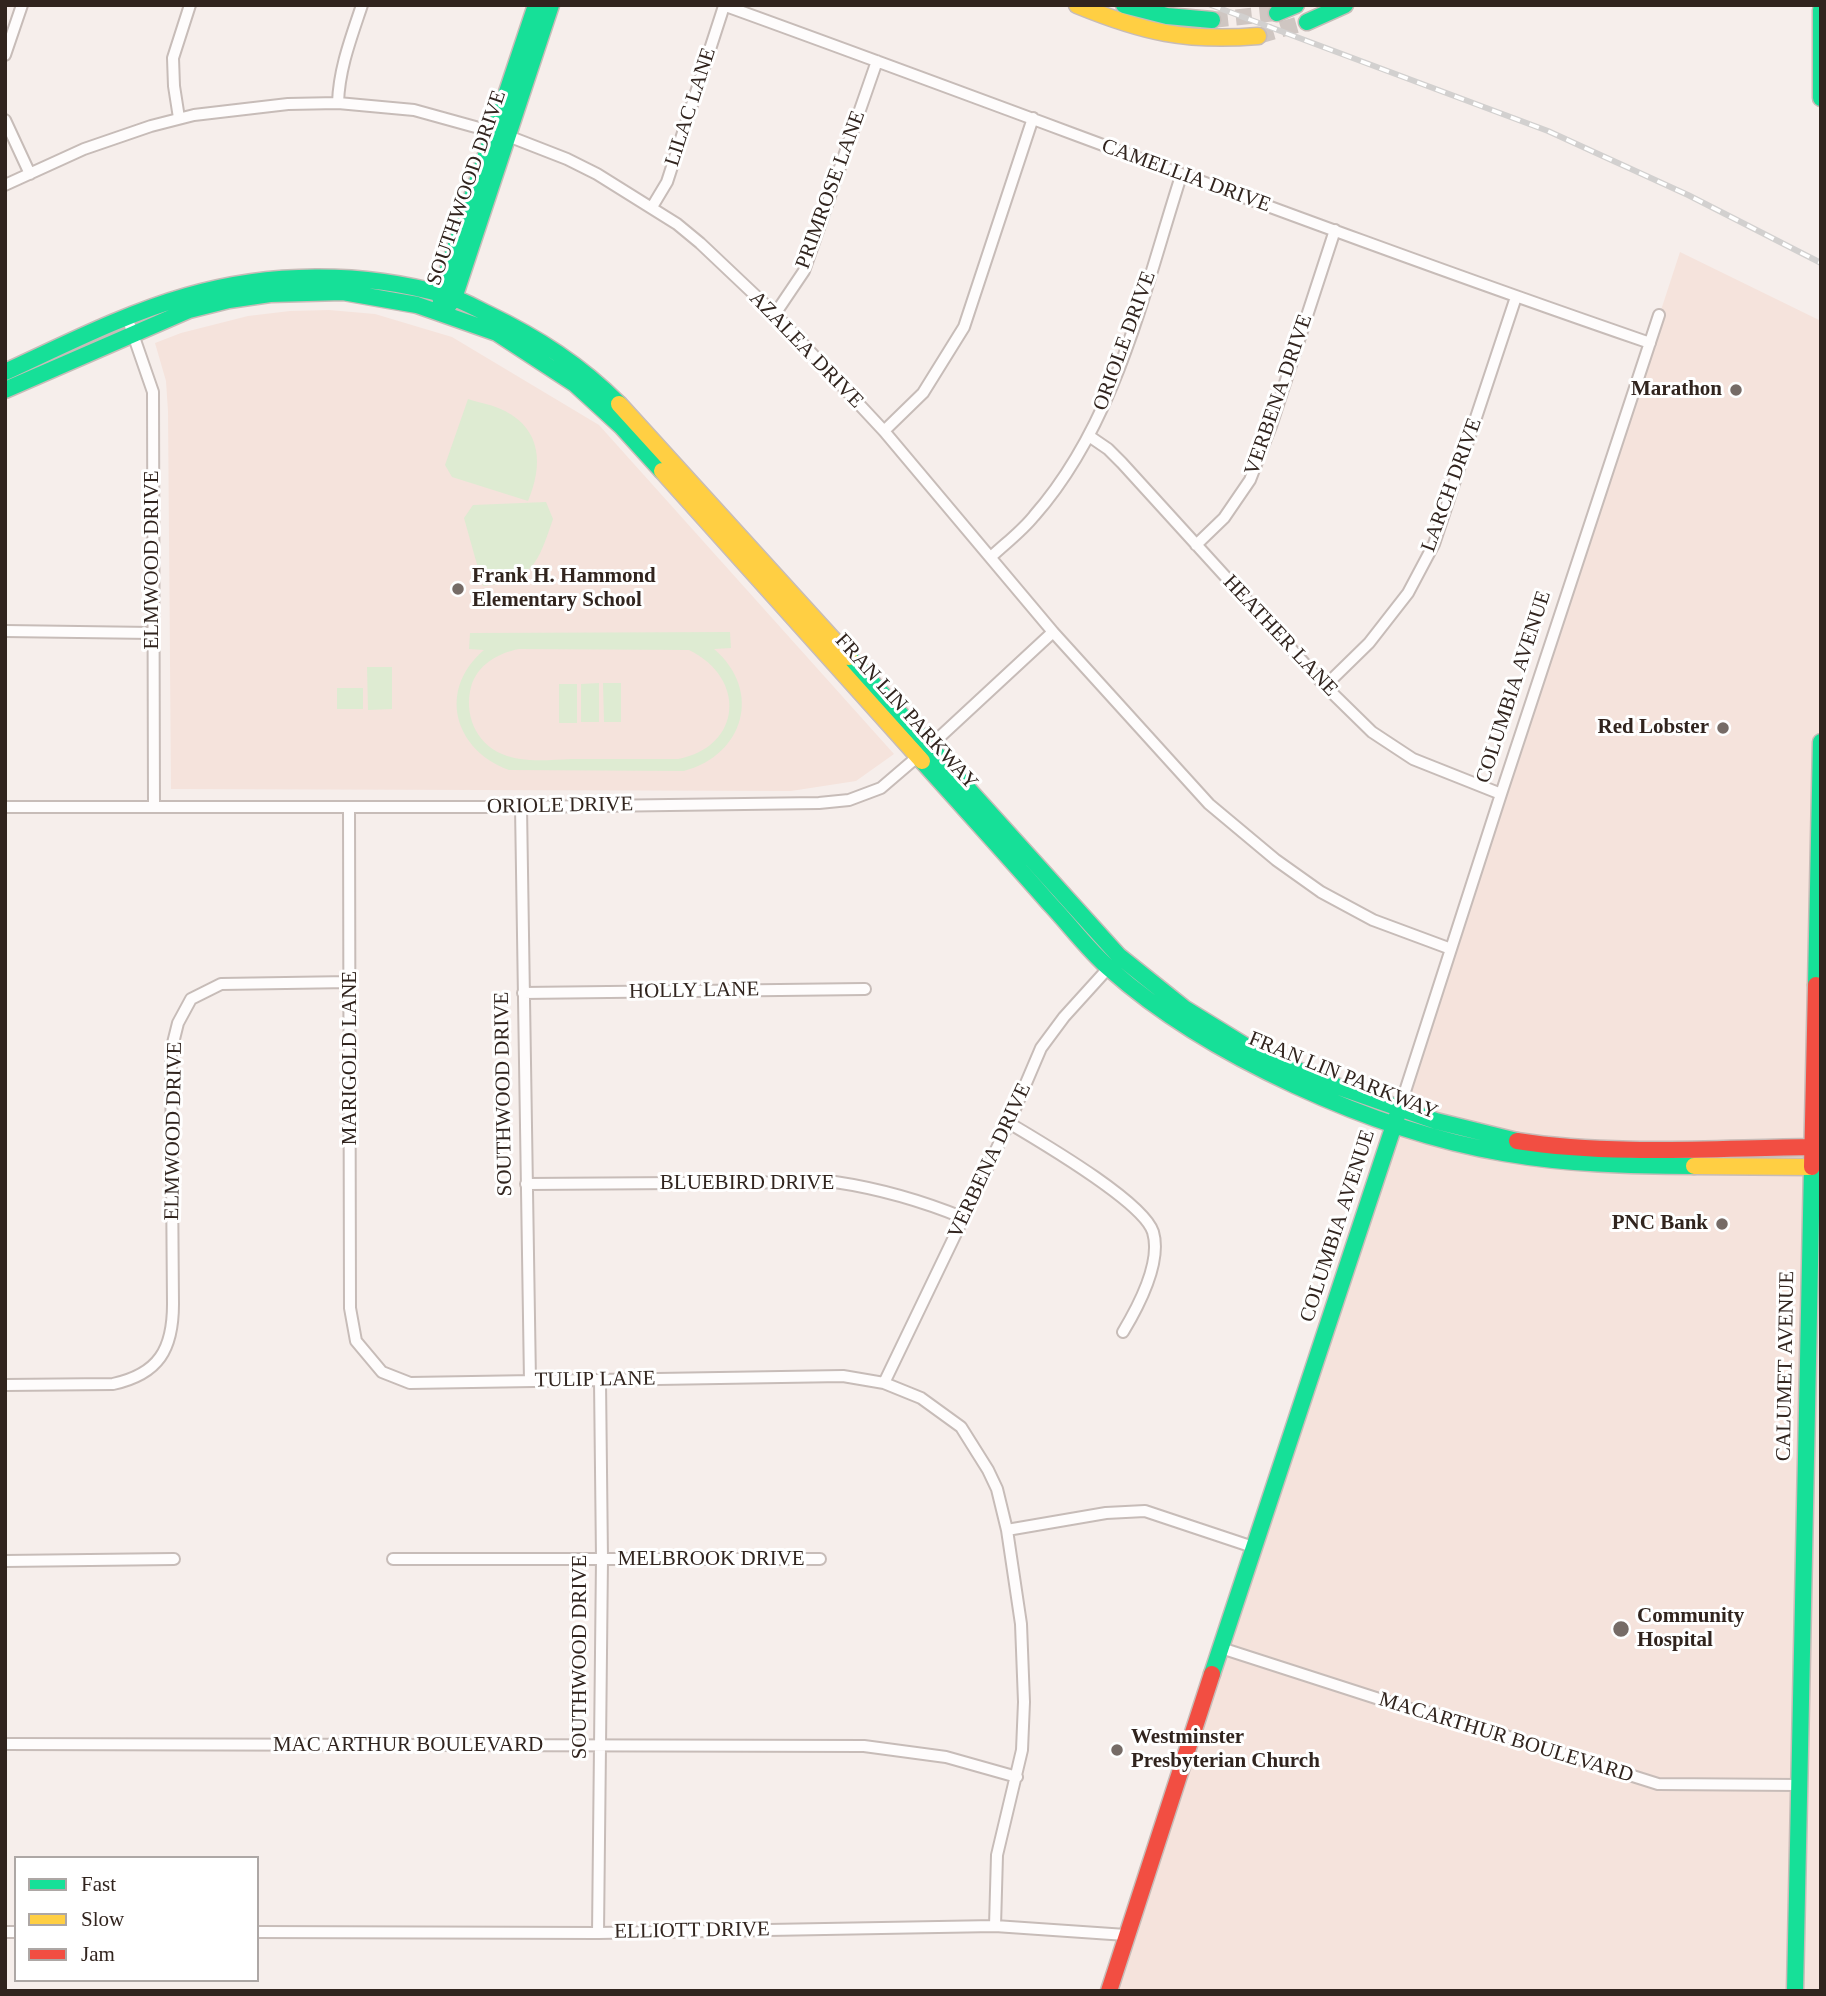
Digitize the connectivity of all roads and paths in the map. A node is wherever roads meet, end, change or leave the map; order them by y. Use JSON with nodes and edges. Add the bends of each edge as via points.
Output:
{"nodes":[{"id":1,"x":22,"y":5,"type":"edge"},
{"id":2,"x":190,"y":5,"type":"edge"},
{"id":3,"x":362,"y":5,"type":"edge"},
{"id":4,"x":536,"y":5,"type":"edge"},
{"id":5,"x":551,"y":5,"type":"edge"},
{"id":6,"x":724,"y":5,"type":"edge"},
{"id":7,"x":1077,"y":5,"type":"edge"},
{"id":8,"x":1124,"y":5,"type":"edge"},
{"id":9,"x":1296,"y":5,"type":"edge"},
{"id":10,"x":1345,"y":5,"type":"edge"},
{"id":11,"x":1821,"y":9,"type":"edge"},
{"id":12,"x":1278,"y":13,"type":"tunnel mouth"},
{"id":13,"x":1212,"y":20,"type":"tunnel mouth"},
{"id":14,"x":1307,"y":22,"type":"tunnel mouth"},
{"id":15,"x":1258,"y":36,"type":"tunnel mouth"},
{"id":16,"x":5,"y":55,"type":"edge"},
{"id":17,"x":877,"y":61,"type":"junction"},
{"id":18,"x":1821,"y":98,"type":"edge"},
{"id":19,"x":338,"y":103,"type":"junction"},
{"id":20,"x":179,"y":118,"type":"junction"},
{"id":21,"x":1033,"y":118,"type":"junction"},
{"id":22,"x":5,"y":120,"type":"edge"},
{"id":23,"x":501,"y":134,"type":"junction"},
{"id":24,"x":30,"y":174,"type":"junction"},
{"id":25,"x":1181,"y":176,"type":"junction"},
{"id":26,"x":5,"y":185,"type":"edge"},
{"id":27,"x":652,"y":207,"type":"junction"},
{"id":28,"x":1335,"y":230,"type":"junction"},
{"id":29,"x":447,"y":295,"type":"junction"},
{"id":30,"x":1516,"y":297,"type":"junction"},
{"id":31,"x":442,"y":313,"type":"junction"},
{"id":32,"x":775,"y":314,"type":"junction"},
{"id":33,"x":1659,"y":315,"type":"dead end"},
{"id":34,"x":127,"y":317,"type":"junction"},
{"id":35,"x":133,"y":333,"type":"junction"},
{"id":36,"x":1650,"y":343,"type":"junction"},
{"id":37,"x":5,"y":372,"type":"edge"},
{"id":38,"x":5,"y":390,"type":"edge"},
{"id":39,"x":884,"y":431,"type":"junction"},
{"id":40,"x":1089,"y":436,"type":"junction"},
{"id":41,"x":1196,"y":545,"type":"junction"},
{"id":42,"x":992,"y":556,"type":"junction"},
{"id":43,"x":5,"y":631,"type":"edge"},
{"id":44,"x":1053,"y":632,"type":"junction"},
{"id":45,"x":152,"y":633,"type":"junction"},
{"id":46,"x":1325,"y":686,"type":"junction"},
{"id":47,"x":1821,"y":742,"type":"edge"},
{"id":48,"x":924,"y":752,"type":"junction"},
{"id":49,"x":1501,"y":794,"type":"junction"},
{"id":50,"x":5,"y":807,"type":"edge"},
{"id":51,"x":154,"y":807,"type":"junction"},
{"id":52,"x":349,"y":807,"type":"junction"},
{"id":53,"x":522,"y":807,"type":"junction"},
{"id":54,"x":1451,"y":949,"type":"junction"},
{"id":55,"x":1119,"y":956,"type":"junction"},
{"id":56,"x":1108,"y":968,"type":"junction"},
{"id":57,"x":350,"y":982,"type":"junction"},
{"id":58,"x":864,"y":989,"type":"dead end"},
{"id":59,"x":523,"y":993,"type":"junction"},
{"id":60,"x":1397,"y":1117,"type":"junction"},
{"id":61,"x":1009,"y":1123,"type":"junction"},
{"id":62,"x":1812,"y":1147,"type":"junction"},
{"id":63,"x":1811,"y":1167,"type":"junction"},
{"id":64,"x":526,"y":1184,"type":"junction"},
{"id":65,"x":964,"y":1218,"type":"junction"},
{"id":66,"x":350,"y":1308,"type":"joint"},
{"id":67,"x":1123,"y":1332,"type":"dead end"},
{"id":68,"x":530,"y":1381,"type":"junction"},
{"id":69,"x":600,"y":1381,"type":"junction"},
{"id":70,"x":884,"y":1383,"type":"junction"},
{"id":71,"x":5,"y":1385,"type":"edge"},
{"id":72,"x":1007,"y":1530,"type":"junction"},
{"id":73,"x":1253,"y":1547,"type":"junction"},
{"id":74,"x":174,"y":1559,"type":"dead end"},
{"id":75,"x":393,"y":1559,"type":"dead end"},
{"id":76,"x":602,"y":1559,"type":"junction"},
{"id":77,"x":820,"y":1559,"type":"dead end"},
{"id":78,"x":5,"y":1561,"type":"edge"},
{"id":79,"x":1221,"y":1648,"type":"junction"},
{"id":80,"x":5,"y":1744,"type":"edge"},
{"id":81,"x":600,"y":1745,"type":"junction"},
{"id":82,"x":1017,"y":1777,"type":"junction"},
{"id":83,"x":1798,"y":1785,"type":"junction"},
{"id":84,"x":995,"y":1926,"type":"junction"},
{"id":85,"x":259,"y":1932,"type":"edge"},
{"id":86,"x":598,"y":1933,"type":"junction"},
{"id":87,"x":1126,"y":1935,"type":"junction"},
{"id":88,"x":1109,"y":1991,"type":"edge"},
{"id":89,"x":1795,"y":1991,"type":"edge"}],
"edges":[{"from":1,"to":16,"type":"street"},
{"from":2,"to":20,"type":"street","via":[[173,58]]},
{"from":3,"to":19,"type":"street","via":[[338,82]]},
{"from":4,"to":23,"type":"street","name":"SOUTHWOOD DRIVE"},
{"from":5,"to":23,"type":"street","name":"SOUTHWOOD DRIVE"},
{"from":6,"to":17,"type":"street","name":"CAMELLIA DRIVE"},
{"from":6,"to":27,"type":"street","name":"LILAC LANE","via":[[667,181]]},
{"from":7,"to":15,"type":"street","via":[[1153,34],[1219,40]]},
{"from":8,"to":13,"type":"street","via":[[1158,15]]},
{"from":9,"to":12,"type":"street"},
{"from":10,"to":14,"type":"street"},
{"from":11,"to":18,"type":"street"},
{"from":17,"to":21,"type":"street","name":"CAMELLIA DRIVE"},
{"from":17,"to":32,"type":"street","name":"PRIMROSE LANE","via":[[804,271]]},
{"from":19,"to":20,"type":"street","name":"AZALEA DRIVE","via":[[242,108]]},
{"from":19,"to":23,"type":"street","name":"AZALEA DRIVE","via":[[414,110]]},
{"from":20,"to":24,"type":"street","name":"AZALEA DRIVE","via":[[120,135]]},
{"from":21,"to":25,"type":"street","name":"CAMELLIA DRIVE"},
{"from":21,"to":39,"type":"street","via":[[964,327],[923,393]]},
{"from":22,"to":24,"type":"street"},
{"from":23,"to":27,"type":"street","name":"AZALEA DRIVE","via":[[567,159]]},
{"from":23,"to":29,"type":"street","name":"SOUTHWOOD DRIVE"},
{"from":24,"to":26,"type":"street","name":"AZALEA DRIVE"},
{"from":25,"to":28,"type":"street","name":"CAMELLIA DRIVE"},
{"from":25,"to":40,"type":"street","name":"ORIOLE DRIVE","via":[[1119,369]]},
{"from":27,"to":32,"type":"street","name":"AZALEA DRIVE","via":[[700,243]]},
{"from":28,"to":30,"type":"street","name":"CAMELLIA DRIVE"},
{"from":28,"to":41,"type":"street","name":"VERBENA DRIVE","via":[[1250,480],[1224,518]]},
{"from":29,"to":31,"type":"street","name":"SOUTHWOOD DRIVE"},
{"from":29,"to":34,"type":"street","name":"FRAN LIN PARKWAY","via":[[366,280],[275,279],[205,291]]},
{"from":29,"to":48,"type":"street","name":"FRAN LIN PARKWAY","via":[[533,336],[603,389]]},
{"from":30,"to":36,"type":"street","name":"CAMELLIA DRIVE"},
{"from":30,"to":46,"type":"street","name":"LARCH DRIVE","via":[[1434,544],[1408,593],[1369,643]]},
{"from":31,"to":35,"type":"street","name":"FRAN LIN PARKWAY","via":[[364,295],[293,292],[208,305]]},
{"from":31,"to":48,"type":"street","name":"FRAN LIN PARKWAY","via":[[497,334],[575,384],[622,427]]},
{"from":32,"to":39,"type":"street","name":"AZALEA DRIVE"},
{"from":33,"to":36,"type":"street","name":"COLUMBIA AVENUE"},
{"from":34,"to":35,"type":"street","name":"ELMWOOD DRIVE"},
{"from":34,"to":37,"type":"street","name":"FRAN LIN PARKWAY"},
{"from":35,"to":38,"type":"street","name":"FRAN LIN PARKWAY"},
{"from":35,"to":45,"type":"street","name":"ELMWOOD DRIVE","via":[[153,392]]},
{"from":36,"to":49,"type":"street","name":"COLUMBIA AVENUE"},
{"from":39,"to":42,"type":"street","name":"AZALEA DRIVE"},
{"from":40,"to":41,"type":"street","name":"HEATHER LANE","via":[[1115,455]]},
{"from":40,"to":42,"type":"street","name":"ORIOLE DRIVE","via":[[1034,518]]},
{"from":41,"to":46,"type":"street","name":"HEATHER LANE"},
{"from":42,"to":44,"type":"street","name":"AZALEA DRIVE"},
{"from":43,"to":45,"type":"street"},
{"from":44,"to":48,"type":"street","name":"ORIOLE DRIVE"},
{"from":44,"to":54,"type":"street","name":"AZALEA DRIVE","via":[[1209,804],[1276,860],[1321,892],[1373,920]]},
{"from":45,"to":51,"type":"street","name":"ELMWOOD DRIVE"},
{"from":46,"to":49,"type":"street","name":"HEATHER LANE","via":[[1371,732],[1413,759]]},
{"from":47,"to":62,"type":"street","name":"CALUMET AVENUE"},
{"from":48,"to":53,"type":"street","name":"ORIOLE DRIVE","via":[[881,788],[849,800]]},
{"from":48,"to":55,"type":"street","name":"FRAN LIN PARKWAY"},
{"from":48,"to":56,"type":"street","name":"FRAN LIN PARKWAY"},
{"from":49,"to":54,"type":"street","name":"COLUMBIA AVENUE"},
{"from":50,"to":51,"type":"street","name":"ORIOLE DRIVE"},
{"from":51,"to":52,"type":"street","name":"ORIOLE DRIVE"},
{"from":52,"to":53,"type":"street","name":"ORIOLE DRIVE"},
{"from":52,"to":57,"type":"street","name":"MARIGOLD LANE"},
{"from":53,"to":59,"type":"street","name":"SOUTHWOOD DRIVE"},
{"from":54,"to":60,"type":"street","name":"COLUMBIA AVENUE"},
{"from":55,"to":56,"type":"street","name":"VERBENA DRIVE"},
{"from":55,"to":60,"type":"street","name":"FRAN LIN PARKWAY","via":[[1225,1034]]},
{"from":56,"to":60,"type":"street","name":"FRAN LIN PARKWAY","via":[[1218,1046],[1302,1087]]},
{"from":56,"to":61,"type":"street","name":"VERBENA DRIVE","via":[[1041,1048]]},
{"from":57,"to":66,"type":"street","name":"MARIGOLD LANE"},
{"from":57,"to":71,"type":"street","name":"ELMWOOD DRIVE","via":[[221,984],[191,999],[178,1023],[172,1051],[170,1339],[155,1365],[140,1376],[113,1384]]},
{"from":58,"to":59,"type":"street","name":"HOLLY LANE"},
{"from":59,"to":64,"type":"street","name":"SOUTHWOOD DRIVE"},
{"from":60,"to":62,"type":"street","name":"FRAN LIN PARKWAY","via":[[1538,1144]]},
{"from":60,"to":63,"type":"street","name":"FRAN LIN PARKWAY","via":[[1458,1144],[1535,1158]]},
{"from":60,"to":73,"type":"street","name":"COLUMBIA AVENUE"},
{"from":61,"to":65,"type":"street","name":"VERBENA DRIVE"},
{"from":61,"to":67,"type":"street","via":[[1144,1214],[1153,1232],[1154,1254],[1137,1308]]},
{"from":62,"to":63,"type":"street","name":"CALUMET AVENUE"},
{"from":63,"to":83,"type":"street","name":"CALUMET AVENUE"},
{"from":64,"to":65,"type":"street","name":"BLUEBIRD DRIVE","via":[[835,1182],[916,1199]]},
{"from":64,"to":68,"type":"street","name":"SOUTHWOOD DRIVE"},
{"from":65,"to":70,"type":"street","name":"VERBENA DRIVE"},
{"from":66,"to":68,"type":"street","name":"TULIP LANE","via":[[356,1341],[382,1372],[410,1383]]},
{"from":68,"to":69,"type":"street","name":"TULIP LANE"},
{"from":69,"to":70,"type":"street","name":"TULIP LANE","via":[[844,1376]]},
{"from":69,"to":76,"type":"street","name":"SOUTHWOOD DRIVE"},
{"from":70,"to":72,"type":"street","name":"TULIP LANE","via":[[921,1398],[961,1427],[997,1489]]},
{"from":72,"to":73,"type":"street","via":[[1145,1511]]},
{"from":72,"to":82,"type":"street","name":"TULIP LANE","via":[[1024,1669]]},
{"from":73,"to":79,"type":"street","name":"COLUMBIA AVENUE"},
{"from":74,"to":78,"type":"street"},
{"from":75,"to":76,"type":"street","name":"MELBROOK DRIVE"},
{"from":76,"to":77,"type":"street","name":"MELBROOK DRIVE"},
{"from":76,"to":81,"type":"street","name":"SOUTHWOOD DRIVE"},
{"from":79,"to":83,"type":"street","name":"MACARTHUR BOULEVARD","via":[[1658,1784]]},
{"from":79,"to":87,"type":"street","name":"COLUMBIA AVENUE"},
{"from":80,"to":81,"type":"street","name":"MAC ARTHUR BOULEVARD"},
{"from":81,"to":82,"type":"street","name":"MAC ARTHUR BOULEVARD","via":[[864,1746],[946,1757]]},
{"from":81,"to":86,"type":"street","name":"SOUTHWOOD DRIVE"},
{"from":82,"to":84,"type":"street","name":"TULIP LANE","via":[[997,1855]]},
{"from":83,"to":89,"type":"street","name":"CALUMET AVENUE"},
{"from":84,"to":86,"type":"street","name":"ELLIOTT DRIVE"},
{"from":84,"to":87,"type":"street","name":"ELLIOTT DRIVE"},
{"from":85,"to":86,"type":"street","name":"ELLIOTT DRIVE"},
{"from":87,"to":88,"type":"street","name":"COLUMBIA AVENUE"}]}
